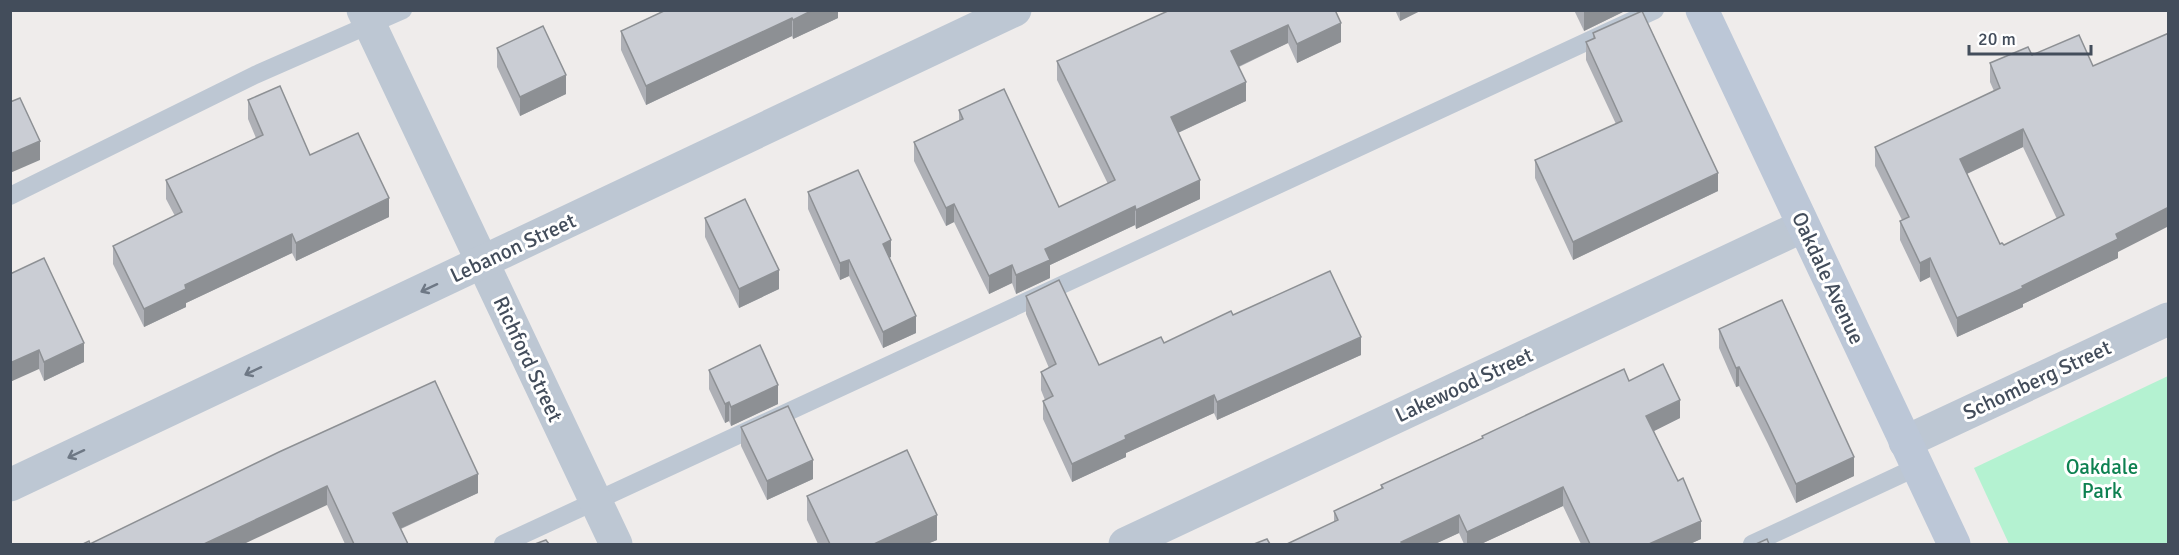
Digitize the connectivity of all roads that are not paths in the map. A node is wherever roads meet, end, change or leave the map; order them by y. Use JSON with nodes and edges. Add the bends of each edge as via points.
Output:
{"nodes":[{"id":1,"x":403,"y":10,"type":"edge"},
{"id":2,"x":1015,"y":10,"type":"edge"},
{"id":3,"x":1654,"y":10,"type":"edge"},
{"id":4,"x":1702,"y":10,"type":"edge"},
{"id":5,"x":366,"y":17,"type":"edge"},
{"id":6,"x":10,"y":196,"type":"edge"},
{"id":7,"x":1803,"y":226,"type":"junction"},
{"id":8,"x":482,"y":263,"type":"junction"},
{"id":9,"x":2169,"y":319,"type":"edge"},
{"id":10,"x":1911,"y":454,"type":"junction"},
{"id":11,"x":10,"y":485,"type":"edge"},
{"id":12,"x":596,"y":502,"type":"junction"},
{"id":13,"x":503,"y":544,"type":"edge"},
{"id":14,"x":616,"y":544,"type":"edge"},
{"id":15,"x":1125,"y":544,"type":"edge"},
{"id":16,"x":1752,"y":544,"type":"edge"},
{"id":17,"x":1954,"y":544,"type":"edge"}],
"edges":[{"from":1,"to":5,"type":"lane"},
{"from":2,"to":8,"type":"street","name":"Lebanon Street"},
{"from":3,"to":12,"type":"lane"},
{"from":4,"to":7,"type":"street","name":"Oakdale Avenue"},
{"from":5,"to":6,"type":"lane"},
{"from":5,"to":8,"type":"street","name":"Richford Street"},
{"from":7,"to":10,"type":"street","name":"Oakdale Avenue"},
{"from":7,"to":15,"type":"street","name":"Lakewood Street"},
{"from":8,"to":11,"type":"street","name":"Lebanon Street","one_way":true},
{"from":8,"to":12,"type":"street","name":"Richford Street"},
{"from":9,"to":10,"type":"street","name":"Schomberg Street"},
{"from":10,"to":16,"type":"lane"},
{"from":10,"to":17,"type":"street","name":"Oakdale Avenue"},
{"from":12,"to":13,"type":"lane"},
{"from":12,"to":14,"type":"street","name":"Richford Street"}]}
